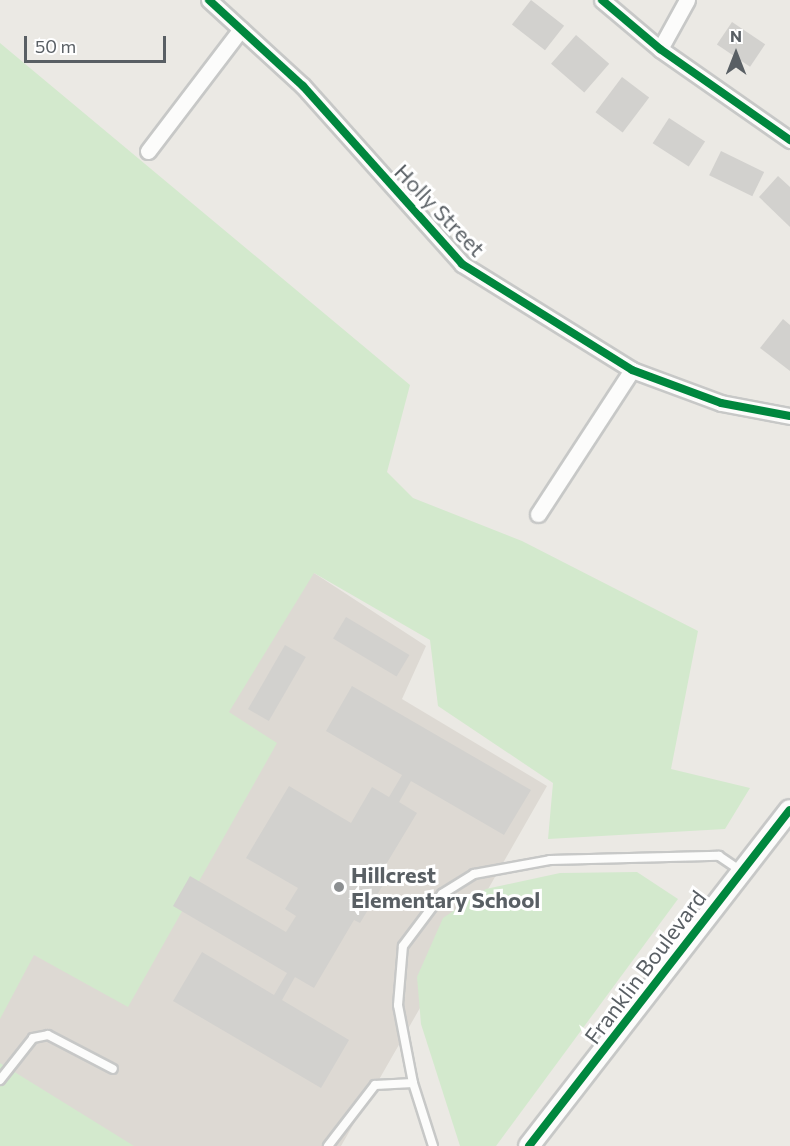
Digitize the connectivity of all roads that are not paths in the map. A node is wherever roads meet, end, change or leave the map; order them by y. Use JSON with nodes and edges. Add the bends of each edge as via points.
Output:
{"nodes":[{"id":1,"x":208,"y":0,"type":"edge"},
{"id":2,"x":602,"y":0,"type":"edge"},
{"id":3,"x":687,"y":0,"type":"edge"},
{"id":4,"x":242,"y":28,"type":"junction"},
{"id":5,"x":660,"y":49,"type":"junction"},
{"id":6,"x":790,"y":140,"type":"edge"},
{"id":7,"x":148,"y":151,"type":"dead end"},
{"id":8,"x":632,"y":370,"type":"junction"},
{"id":9,"x":790,"y":416,"type":"edge"},
{"id":10,"x":538,"y":514,"type":"dead end"},
{"id":11,"x":790,"y":810,"type":"edge"},
{"id":12,"x":740,"y":870,"type":"junction"},
{"id":13,"x":113,"y":1069,"type":"dead end"},
{"id":14,"x":0,"y":1080,"type":"edge"},
{"id":15,"x":413,"y":1083,"type":"junction"},
{"id":16,"x":328,"y":1146,"type":"edge"},
{"id":17,"x":433,"y":1146,"type":"edge"},
{"id":18,"x":529,"y":1146,"type":"edge"}],
"edges":[{"from":1,"to":4,"type":"street","name":"Holly Street"},
{"from":2,"to":5,"type":"street"},
{"from":3,"to":5,"type":"street"},
{"from":4,"to":7,"type":"street"},
{"from":4,"to":8,"type":"street","name":"Holly Street","via":[[303,86],[462,264]]},
{"from":5,"to":6,"type":"street"},
{"from":8,"to":9,"type":"street","name":"Holly Street","via":[[721,403]]},
{"from":8,"to":10,"type":"street"},
{"from":11,"to":12,"type":"street","name":"Franklin Boulevard"},
{"from":12,"to":15,"type":"lane","via":[[719,856],[550,860],[474,874],[442,894],[412,928],[400,965],[398,1005]]},
{"from":12,"to":18,"type":"street","name":"Franklin Boulevard"},
{"from":13,"to":14,"type":"lane","via":[[48,1035],[33,1038]]},
{"from":15,"to":16,"type":"lane","via":[[375,1085]]},
{"from":15,"to":17,"type":"lane"}]}
